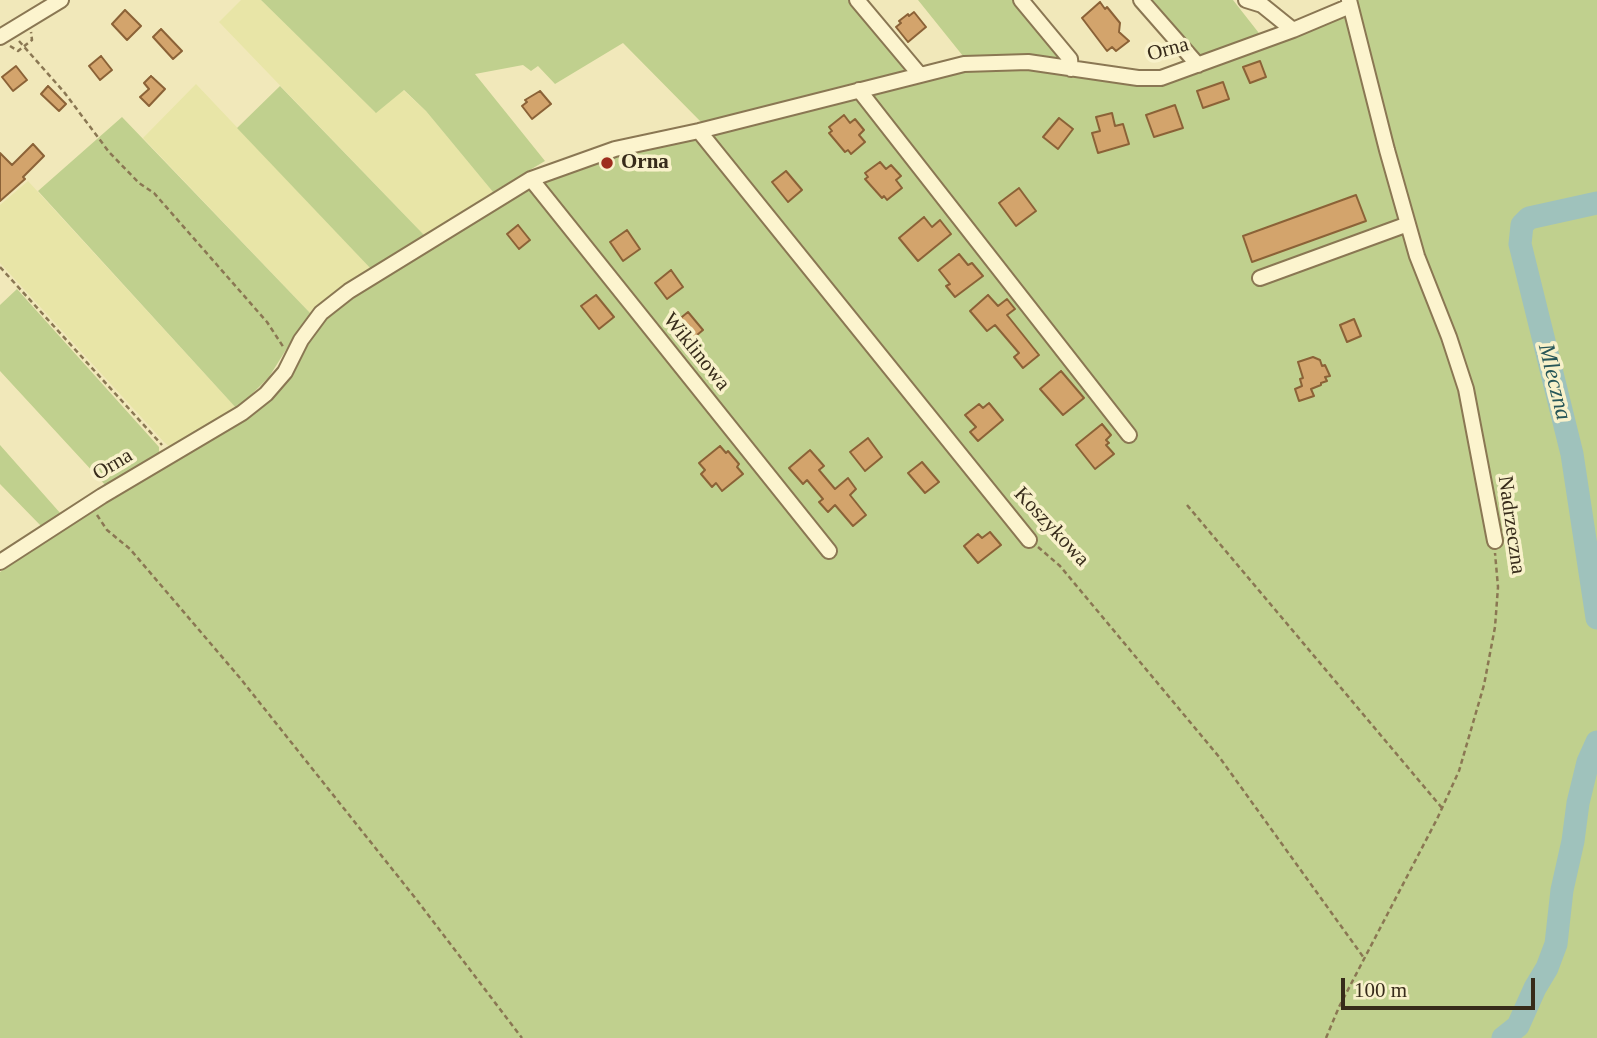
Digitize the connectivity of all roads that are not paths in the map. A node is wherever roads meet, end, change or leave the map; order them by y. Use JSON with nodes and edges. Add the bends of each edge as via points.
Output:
{"nodes":[{"id":1,"x":61,"y":0,"type":"edge"},
{"id":2,"x":857,"y":0,"type":"edge"},
{"id":3,"x":1021,"y":0,"type":"edge"},
{"id":4,"x":1141,"y":0,"type":"edge"},
{"id":5,"x":1246,"y":0,"type":"edge"},
{"id":6,"x":1350,"y":3,"type":"edge"},
{"id":7,"x":1293,"y":30,"type":"junction"},
{"id":8,"x":5,"y":34,"type":"edge"},
{"id":9,"x":1198,"y":65,"type":"junction"},
{"id":10,"x":1071,"y":69,"type":"junction"},
{"id":11,"x":920,"y":75,"type":"junction"},
{"id":12,"x":859,"y":90,"type":"junction"},
{"id":13,"x":699,"y":131,"type":"junction"},
{"id":14,"x":531,"y":178,"type":"junction"},
{"id":15,"x":1408,"y":224,"type":"junction"},
{"id":16,"x":1259,"y":278,"type":"dead end"},
{"id":17,"x":1129,"y":435,"type":"dead end"},
{"id":18,"x":1029,"y":540,"type":"road end"},
{"id":19,"x":1494,"y":541,"type":"road end"},
{"id":20,"x":829,"y":551,"type":"dead end"},
{"id":21,"x":0,"y":562,"type":"edge"}],
"edges":[{"from":1,"to":8,"type":"street"},
{"from":2,"to":11,"type":"street"},
{"from":3,"to":10,"type":"street","via":[[1070,59]]},
{"from":4,"to":9,"type":"street"},
{"from":5,"to":7,"type":"street","via":[[1262,5]]},
{"from":6,"to":7,"type":"street","name":"Orna"},
{"from":6,"to":15,"type":"street","name":"Nadrzeczna"},
{"from":7,"to":9,"type":"street","name":"Orna"},
{"from":9,"to":10,"type":"street","name":"Orna","via":[[1161,78]]},
{"from":10,"to":11,"type":"street","name":"Orna","via":[[1028,62],[964,64]]},
{"from":11,"to":12,"type":"street","name":"Orna"},
{"from":12,"to":13,"type":"street","name":"Orna"},
{"from":12,"to":17,"type":"street"},
{"from":13,"to":14,"type":"street","name":"Orna","via":[[615,149]]},
{"from":13,"to":18,"type":"street","name":"Koszykowa"},
{"from":14,"to":20,"type":"street","name":"Wiklinowa"},
{"from":14,"to":21,"type":"street","name":"Orna","via":[[321,313],[285,372],[242,413]]},
{"from":15,"to":16,"type":"street"},
{"from":15,"to":19,"type":"street","name":"Nadrzeczna","via":[[1466,389]]}]}
